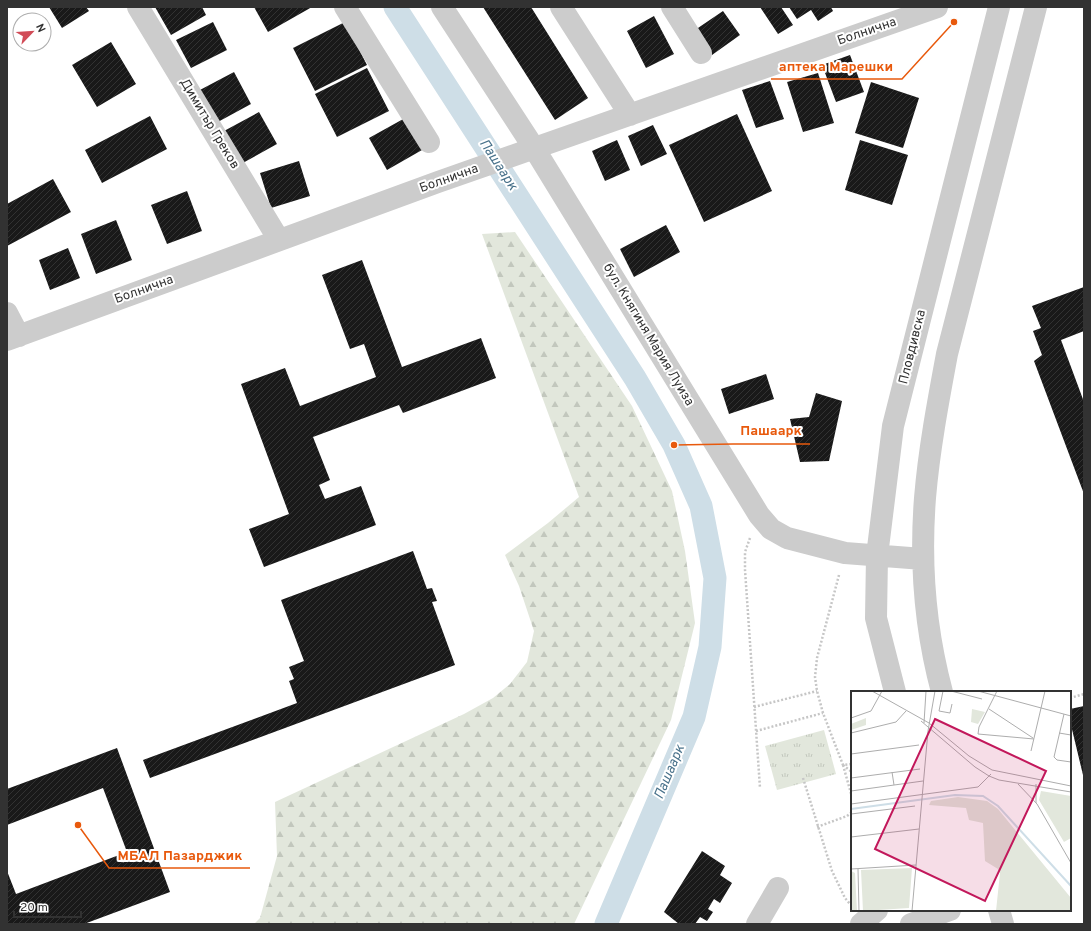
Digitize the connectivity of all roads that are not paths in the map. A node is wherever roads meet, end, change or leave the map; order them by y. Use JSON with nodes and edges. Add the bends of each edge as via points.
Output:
{"nodes":[{"id":1,"x":138,"y":7,"type":"edge"},
{"id":2,"x":345,"y":7,"type":"edge"},
{"id":3,"x":442,"y":7,"type":"edge"},
{"id":4,"x":561,"y":7,"type":"edge"},
{"id":5,"x":672,"y":7,"type":"edge"},
{"id":6,"x":938,"y":7,"type":"edge"},
{"id":7,"x":999,"y":7,"type":"edge"},
{"id":8,"x":1036,"y":7,"type":"edge"},
{"id":9,"x":701,"y":52,"type":"dead end"},
{"id":10,"x":630,"y":115,"type":"junction"},
{"id":11,"x":429,"y":142,"type":"dead end"},
{"id":12,"x":534,"y":148,"type":"junction"},
{"id":13,"x":280,"y":240,"type":"junction"},
{"id":14,"x":7,"y":313,"type":"edge"},
{"id":15,"x":13,"y":338,"type":"edge"},
{"id":16,"x":877,"y":556,"type":"junction"},
{"id":17,"x":923,"y":559,"type":"junction"},
{"id":18,"x":895,"y":691,"type":"edge"},
{"id":19,"x":942,"y":691,"type":"edge"},
{"id":20,"x":778,"y":888,"type":"dead end"},
{"id":21,"x":947,"y":911,"type":"edge"},
{"id":22,"x":955,"y":911,"type":"edge"},
{"id":23,"x":999,"y":911,"type":"edge"},
{"id":24,"x":757,"y":924,"type":"edge"},
{"id":25,"x":911,"y":924,"type":"edge"},
{"id":26,"x":959,"y":924,"type":"edge"},
{"id":27,"x":1002,"y":924,"type":"edge"}],
"edges":[{"from":1,"to":13,"type":"street","name":"Димитър Греков"},
{"from":2,"to":11,"type":"street"},
{"from":3,"to":12,"type":"street","name":"бул. Княгиня Мария Луиза"},
{"from":4,"to":10,"type":"street"},
{"from":5,"to":9,"type":"street"},
{"from":6,"to":10,"type":"street","name":"Болнична"},
{"from":7,"to":16,"type":"street","name":"Пловдивска","via":[[892,426]]},
{"from":8,"to":17,"type":"street","via":[[947,354],[936,411],[925,499]]},
{"from":10,"to":12,"type":"street","name":"Болнична"},
{"from":12,"to":13,"type":"street","name":"Болнична"},
{"from":12,"to":16,"type":"street","name":"бул. Княгиня Мария Луиза","via":[[770,529],[787,538],[845,553]]},
{"from":13,"to":15,"type":"street","name":"Болнична"},
{"from":14,"to":15,"type":"street"},
{"from":16,"to":17,"type":"street","name":"бул. Княгиня Мария Луиза"},
{"from":16,"to":18,"type":"street","name":"Пловдивска","via":[[876,618]]},
{"from":17,"to":19,"type":"street","via":[[926,615],[933,661]]},
{"from":20,"to":24,"type":"street"},
{"from":21,"to":25,"type":"street"},
{"from":22,"to":26,"type":"street"},
{"from":23,"to":27,"type":"street"}]}
